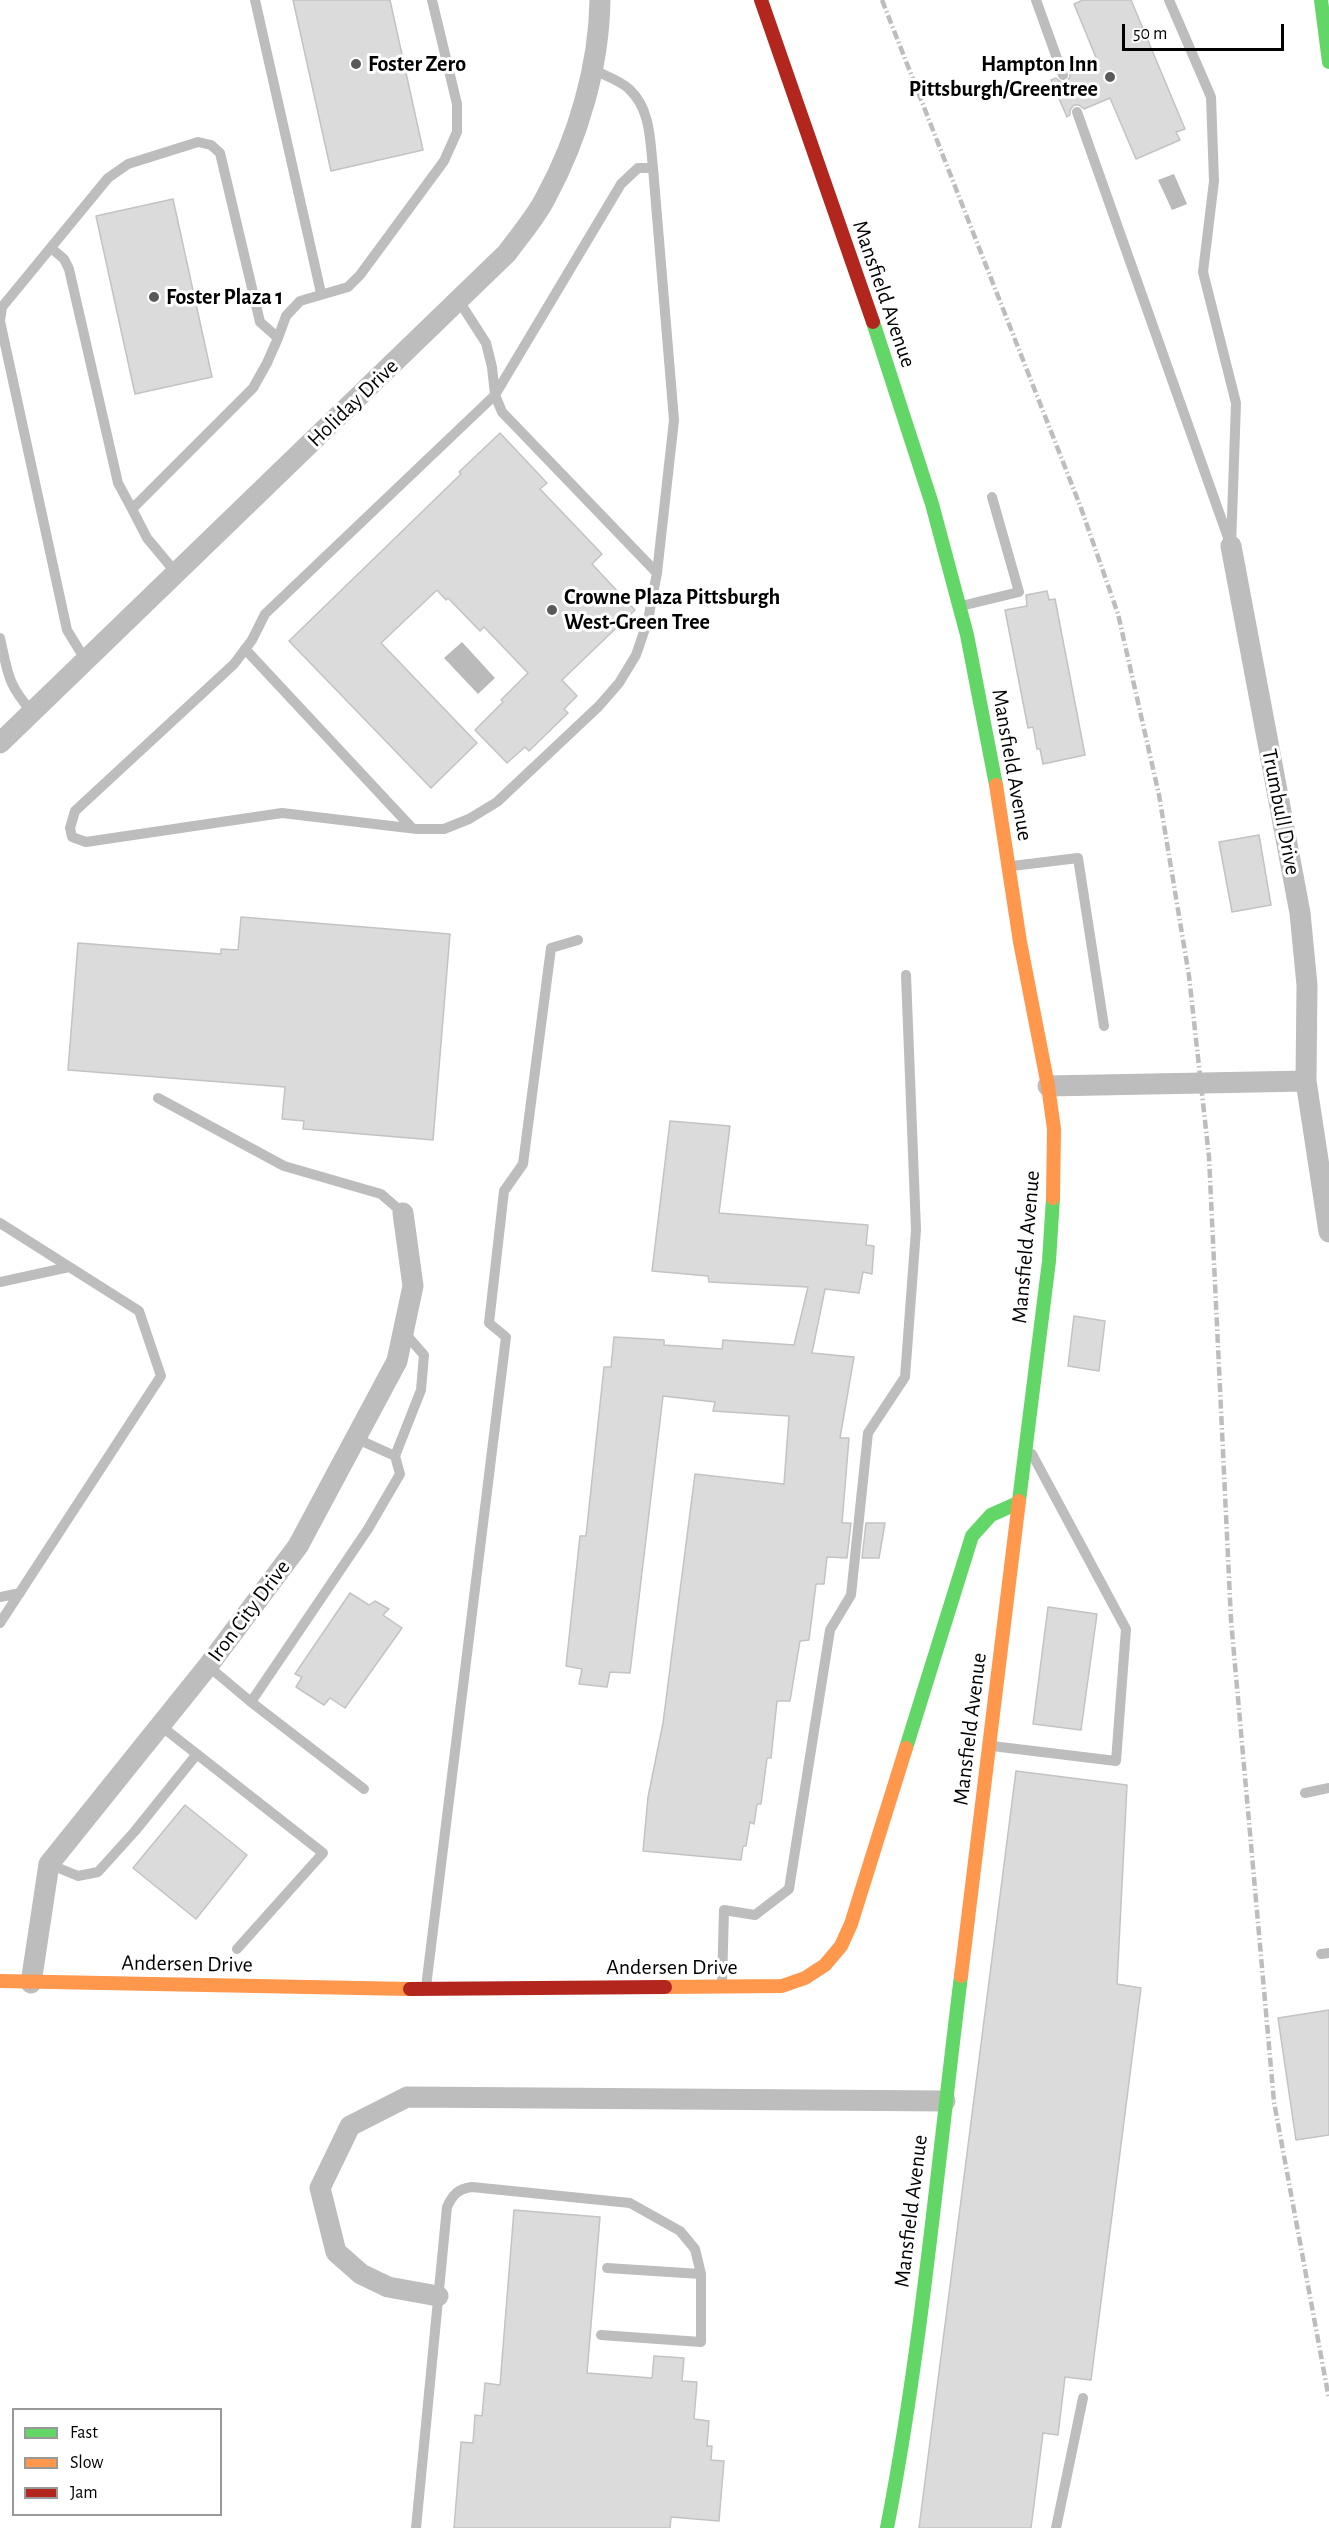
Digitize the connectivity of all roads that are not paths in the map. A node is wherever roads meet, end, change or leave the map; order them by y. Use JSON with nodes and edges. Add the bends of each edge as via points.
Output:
{"nodes":[{"id":1,"x":255,"y":0,"type":"edge"},
{"id":2,"x":432,"y":0,"type":"edge"},
{"id":3,"x":600,"y":0,"type":"edge"},
{"id":4,"x":761,"y":0,"type":"edge"},
{"id":5,"x":1036,"y":0,"type":"edge"},
{"id":6,"x":1169,"y":0,"type":"edge"},
{"id":7,"x":1322,"y":0,"type":"edge"},
{"id":8,"x":1329,"y":62,"type":"edge"},
{"id":9,"x":592,"y":69,"type":"junction"},
{"id":10,"x":1063,"y":75,"type":"dead end"},
{"id":11,"x":1077,"y":112,"type":"dead end"},
{"id":12,"x":653,"y":168,"type":"junction"},
{"id":13,"x":51,"y":248,"type":"junction"},
{"id":14,"x":321,"y":293,"type":"junction"},
{"id":15,"x":459,"y":301,"type":"junction"},
{"id":16,"x":278,"y":338,"type":"junction"},
{"id":17,"x":495,"y":395,"type":"junction"},
{"id":18,"x":992,"y":497,"type":"dead end"},
{"id":19,"x":132,"y":509,"type":"junction"},
{"id":20,"x":1231,"y":546,"type":"junction"},
{"id":21,"x":657,"y":573,"type":"junction"},
{"id":22,"x":177,"y":575,"type":"junction"},
{"id":23,"x":960,"y":606,"type":"junction"},
{"id":24,"x":0,"y":638,"type":"edge"},
{"id":25,"x":245,"y":649,"type":"junction"},
{"id":26,"x":86,"y":661,"type":"junction"},
{"id":27,"x":32,"y":712,"type":"junction"},
{"id":28,"x":0,"y":743,"type":"edge"},
{"id":29,"x":412,"y":828,"type":"junction"},
{"id":30,"x":1009,"y":867,"type":"junction"},
{"id":31,"x":578,"y":940,"type":"dead end"},
{"id":32,"x":906,"y":975,"type":"dead end"},
{"id":33,"x":1104,"y":1026,"type":"dead end"},
{"id":34,"x":1306,"y":1081,"type":"junction"},
{"id":35,"x":1048,"y":1086,"type":"junction"},
{"id":36,"x":158,"y":1098,"type":"dead end"},
{"id":37,"x":403,"y":1213,"type":"joint"},
{"id":38,"x":0,"y":1223,"type":"edge"},
{"id":39,"x":1329,"y":1232,"type":"edge"},
{"id":40,"x":69,"y":1267,"type":"junction"},
{"id":41,"x":0,"y":1282,"type":"edge"},
{"id":42,"x":403,"y":1331,"type":"junction"},
{"id":43,"x":355,"y":1438,"type":"junction"},
{"id":44,"x":1026,"y":1442,"type":"junction"},
{"id":45,"x":395,"y":1456,"type":"junction"},
{"id":46,"x":1018,"y":1503,"type":"junction"},
{"id":47,"x":20,"y":1593,"type":"junction"},
{"id":48,"x":0,"y":1597,"type":"edge"},
{"id":49,"x":0,"y":1623,"type":"edge"},
{"id":50,"x":208,"y":1666,"type":"junction"},
{"id":51,"x":251,"y":1702,"type":"junction"},
{"id":52,"x":160,"y":1726,"type":"junction"},
{"id":53,"x":989,"y":1745,"type":"junction"},
{"id":54,"x":197,"y":1754,"type":"junction"},
{"id":55,"x":1329,"y":1788,"type":"edge"},
{"id":56,"x":364,"y":1789,"type":"dead end"},
{"id":57,"x":1305,"y":1793,"type":"dead end"},
{"id":58,"x":49,"y":1864,"type":"junction"},
{"id":59,"x":237,"y":1949,"type":"dead end"},
{"id":60,"x":0,"y":1981,"type":"edge"},
{"id":61,"x":31,"y":1983,"type":"junction"},
{"id":62,"x":722,"y":1988,"type":"junction"},
{"id":63,"x":425,"y":1989,"type":"junction"},
{"id":64,"x":945,"y":2101,"type":"junction"},
{"id":65,"x":607,"y":2268,"type":"dead end"},
{"id":66,"x":701,"y":2274,"type":"junction"},
{"id":67,"x":438,"y":2296,"type":"junction"},
{"id":68,"x":601,"y":2335,"type":"dead end"},
{"id":69,"x":1083,"y":2398,"type":"dead end"},
{"id":70,"x":416,"y":2528,"type":"edge"},
{"id":71,"x":887,"y":2528,"type":"edge"},
{"id":72,"x":1056,"y":2528,"type":"edge"}],
"edges":[{"from":1,"to":14,"type":"lane"},
{"from":2,"to":14,"type":"lane","via":[[457,104],[457,132],[444,161],[360,276],[348,287]]},
{"from":3,"to":9,"type":"street","name":"Holiday Drive"},
{"from":4,"to":23,"type":"main road","name":"Mansfield Avenue","via":[[897,393]]},
{"from":5,"to":10,"type":"lane"},
{"from":6,"to":20,"type":"lane","via":[[1211,97],[1214,181],[1203,272],[1236,403]]},
{"from":7,"to":8,"type":"main road"},
{"from":9,"to":12,"type":"lane","via":[[629,88],[644,107]]},
{"from":9,"to":15,"type":"street","name":"Holiday Drive","via":[[575,133],[546,198],[507,254]]},
{"from":11,"to":20,"type":"lane"},
{"from":12,"to":17,"type":"lane","via":[[639,168],[621,184]]},
{"from":12,"to":21,"type":"lane","via":[[674,420]]},
{"from":13,"to":16,"type":"lane","via":[[108,178],[128,164],[198,142],[212,145],[220,153],[260,322]]},
{"from":13,"to":19,"type":"lane","via":[[69,269],[118,483]]},
{"from":13,"to":26,"type":"lane","via":[[10,295],[2,307],[0,321],[67,630]]},
{"from":14,"to":16,"type":"lane","via":[[300,301],[286,316]]},
{"from":15,"to":17,"type":"lane","via":[[486,343]]},
{"from":15,"to":22,"type":"street","name":"Holiday Drive"},
{"from":16,"to":19,"type":"lane","via":[[253,388]]},
{"from":17,"to":21,"type":"lane","via":[[502,412]]},
{"from":17,"to":25,"type":"lane","via":[[265,614]]},
{"from":18,"to":23,"type":"lane","via":[[1018,592]]},
{"from":19,"to":22,"type":"lane","via":[[147,538]]},
{"from":20,"to":34,"type":"street","name":"Trumbull Drive","via":[[1300,913],[1307,985]]},
{"from":21,"to":29,"type":"lane","via":[[636,656],[599,706],[497,802],[444,829]]},
{"from":22,"to":26,"type":"street","name":"Holiday Drive"},
{"from":23,"to":30,"type":"main road","name":"Mansfield Avenue"},
{"from":24,"to":27,"type":"lane","via":[[15,694]]},
{"from":25,"to":29,"type":"lane"},
{"from":25,"to":29,"type":"lane","via":[[234,664],[75,811],[70,828],[72,837],[86,842],[282,813]]},
{"from":26,"to":27,"type":"street","name":"Holiday Drive"},
{"from":27,"to":28,"type":"street","name":"Holiday Drive"},
{"from":30,"to":33,"type":"lane","via":[[1078,858]]},
{"from":30,"to":35,"type":"main road","name":"Mansfield Avenue"},
{"from":31,"to":63,"type":"lane","via":[[551,948],[523,1164],[504,1191],[489,1323],[506,1337]]},
{"from":32,"to":62,"type":"lane","via":[[916,1230],[905,1377],[868,1433],[851,1594],[830,1630],[789,1890],[755,1915],[724,1910]]},
{"from":34,"to":35,"type":"street"},
{"from":34,"to":39,"type":"street","name":"Trumbull Drive"},
{"from":35,"to":44,"type":"main road","name":"Mansfield Avenue","via":[[1054,1129],[1054,1202]]},
{"from":36,"to":37,"type":"lane","via":[[284,1166],[381,1194]]},
{"from":37,"to":42,"type":"street","name":"Iron City Drive","via":[[414,1286]]},
{"from":38,"to":40,"type":"lane"},
{"from":40,"to":41,"type":"lane"},
{"from":40,"to":47,"type":"lane","via":[[139,1311],[161,1376]]},
{"from":42,"to":43,"type":"street","name":"Iron City Drive","via":[[396,1360]]},
{"from":42,"to":45,"type":"lane","via":[[424,1355],[421,1390]]},
{"from":43,"to":45,"type":"lane"},
{"from":43,"to":50,"type":"street","name":"Iron City Drive","via":[[298,1546]]},
{"from":44,"to":46,"type":"main road","name":"Mansfield Avenue"},
{"from":44,"to":53,"type":"lane","via":[[1126,1629],[1116,1761]]},
{"from":45,"to":51,"type":"lane","via":[[400,1474],[368,1529]]},
{"from":46,"to":53,"type":"main road","name":"Mansfield Avenue"},
{"from":46,"to":62,"type":"main road","name":"Andersen Drive","via":[[992,1511],[972,1536],[861,1897],[840,1946],[825,1965],[805,1978],[782,1986]]},
{"from":47,"to":48,"type":"lane"},
{"from":47,"to":49,"type":"lane"},
{"from":50,"to":51,"type":"lane"},
{"from":50,"to":52,"type":"street","name":"Iron City Drive"},
{"from":51,"to":56,"type":"lane"},
{"from":52,"to":54,"type":"lane"},
{"from":52,"to":58,"type":"street","name":"Iron City Drive"},
{"from":53,"to":64,"type":"main road","name":"Mansfield Avenue"},
{"from":54,"to":58,"type":"lane","via":[[98,1872],[78,1876]]},
{"from":54,"to":59,"type":"lane","via":[[323,1853]]},
{"from":55,"to":57,"type":"lane"},
{"from":58,"to":61,"type":"street"},
{"from":60,"to":61,"type":"main road","name":"Andersen Drive"},
{"from":61,"to":63,"type":"main road","name":"Andersen Drive"},
{"from":62,"to":63,"type":"main road","name":"Andersen Drive"},
{"from":64,"to":67,"type":"street","via":[[407,2097],[350,2127],[320,2188],[336,2252],[361,2274],[388,2287]]},
{"from":64,"to":71,"type":"main road","name":"Mansfield Avenue","via":[[909,2401]]},
{"from":65,"to":66,"type":"lane"},
{"from":66,"to":67,"type":"lane","via":[[695,2249],[680,2231],[630,2204],[472,2187],[452,2195],[447,2207]]},
{"from":66,"to":68,"type":"lane","via":[[701,2342]]},
{"from":67,"to":70,"type":"lane"},
{"from":69,"to":72,"type":"lane"}]}
